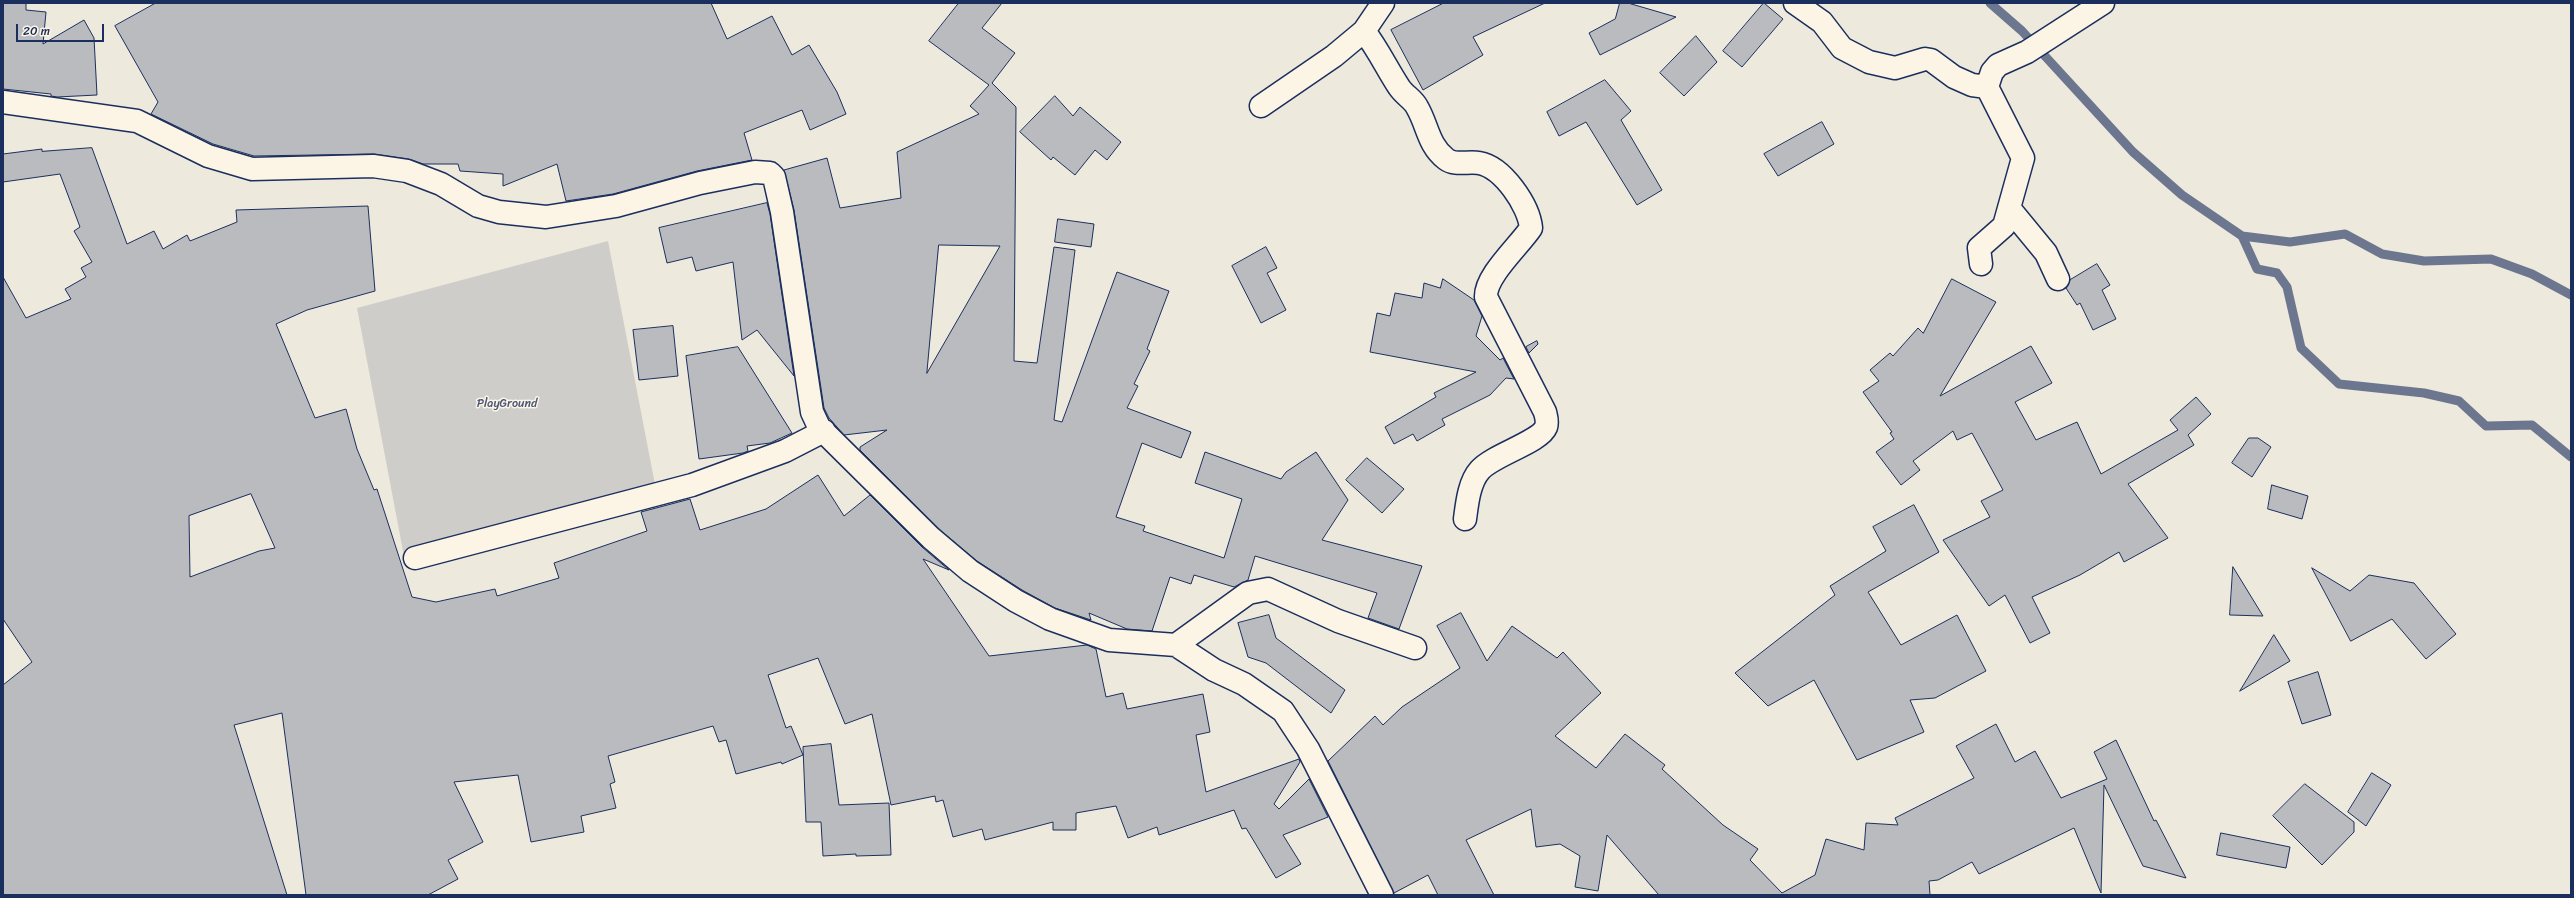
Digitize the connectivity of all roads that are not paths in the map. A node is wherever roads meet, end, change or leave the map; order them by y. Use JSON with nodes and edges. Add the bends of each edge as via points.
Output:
{"nodes":[{"id":1,"x":1383,"y":3,"type":"edge"},
{"id":2,"x":1795,"y":3,"type":"edge"},
{"id":3,"x":2104,"y":3,"type":"edge"},
{"id":4,"x":1364,"y":31,"type":"junction"},
{"id":5,"x":1987,"y":86,"type":"junction"},
{"id":6,"x":3,"y":102,"type":"edge"},
{"id":7,"x":1261,"y":106,"type":"dead end"},
{"id":8,"x":2009,"y":208,"type":"junction"},
{"id":9,"x":1981,"y":264,"type":"dead end"},
{"id":10,"x":2058,"y":279,"type":"dead end"},
{"id":11,"x":824,"y":431,"type":"junction"},
{"id":12,"x":1465,"y":519,"type":"dead end"},
{"id":13,"x":415,"y":558,"type":"dead end"},
{"id":14,"x":1176,"y":645,"type":"junction"},
{"id":15,"x":1415,"y":648,"type":"dead end"},
{"id":16,"x":1382,"y":895,"type":"edge"}],
"edges":[{"from":1,"to":4,"type":"street"},
{"from":2,"to":5,"type":"street","via":[[1822,22],[1842,48],[1868,62],[1895,68],[1925,59],[1931,60],[1954,77],[1972,85]]},
{"from":3,"to":5,"type":"street","via":[[2028,52],[1998,65],[1992,72]]},
{"from":4,"to":7,"type":"street","via":[[1334,56]]},
{"from":4,"to":12,"type":"street","via":[[1381,53],[1399,88],[1418,108],[1431,144],[1436,150],[1454,163],[1479,163],[1493,169],[1514,189],[1530,218],[1531,228],[1495,274],[1487,288],[1486,297],[1544,412],[1547,424],[1546,428],[1531,440],[1486,463],[1479,470],[1468,499]]},
{"from":5,"to":8,"type":"street","via":[[2023,158]]},
{"from":6,"to":11,"type":"street","via":[[137,121],[208,156],[252,169],[373,166],[407,171],[441,184],[478,206],[499,212],[546,217],[616,206],[700,183],[755,172],[770,173],[774,177],[782,212],[812,412],[815,422]]},
{"from":8,"to":9,"type":"street","via":[[2004,226],[1980,248]]},
{"from":8,"to":10,"type":"street","via":[[2046,253]]},
{"from":11,"to":13,"type":"street","via":[[784,451],[692,485]]},
{"from":11,"to":14,"type":"street","via":[[883,493],[931,538],[970,571],[1016,601],[1057,622],[1109,640]]},
{"from":14,"to":15,"type":"street","via":[[1248,593],[1268,589],[1338,621]]},
{"from":14,"to":16,"type":"street","via":[[1214,670],[1244,684],[1283,711],[1308,749]]}]}
